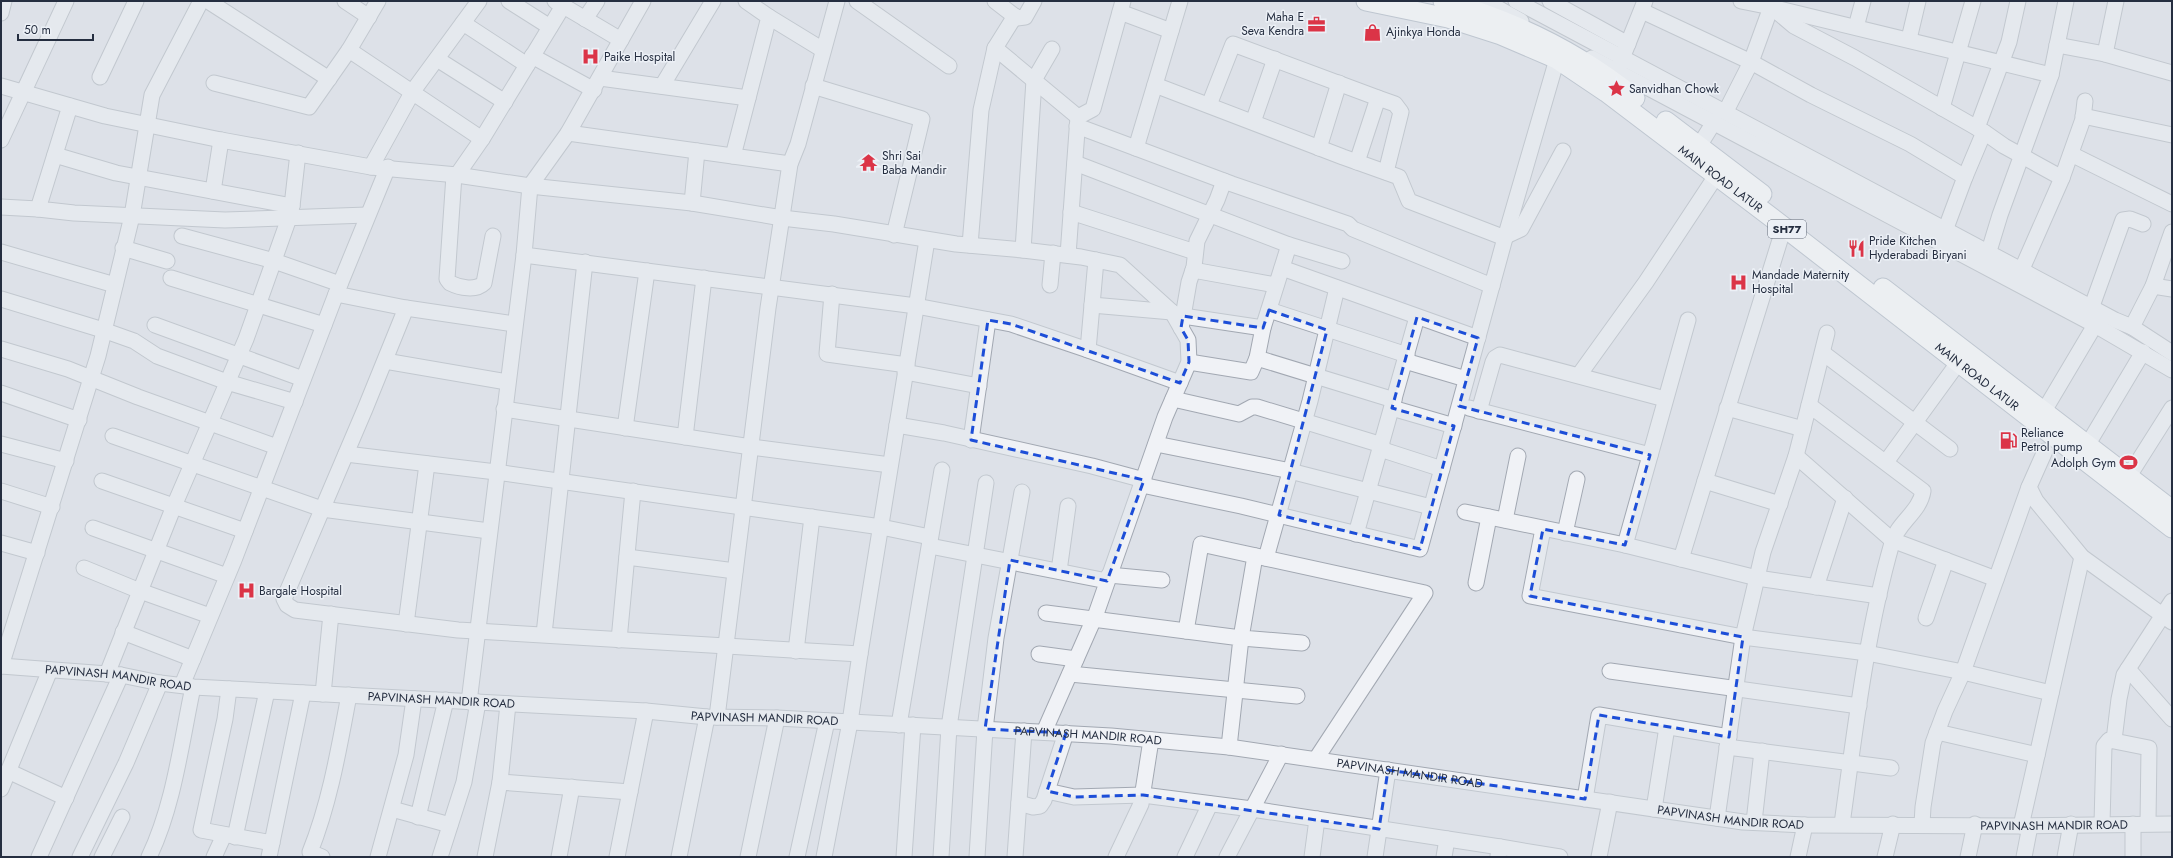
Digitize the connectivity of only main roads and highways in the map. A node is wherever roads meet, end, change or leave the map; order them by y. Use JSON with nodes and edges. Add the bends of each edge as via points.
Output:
{"nodes":[{"id":1,"x":1366,"y":1,"type":"edge"},
{"id":2,"x":1448,"y":1,"type":"edge"},
{"id":3,"x":1559,"y":49,"type":"junction"},
{"id":4,"x":1617,"y":69,"type":"junction"},
{"id":5,"x":2172,"y":510,"type":"edge"},
{"id":6,"x":2172,"y":528,"type":"edge"}],
"edges":[{"from":1,"to":3,"type":"main road","name":"MAIN ROAD LATUR","number":"SH77","via":[[1448,18],[1501,35]]},
{"from":2,"to":3,"type":"main road","name":"MAIN ROAD LATUR","number":"SH77","via":[[1507,22]]},
{"from":3,"to":4,"type":"main road","name":"MAIN ROAD LATUR","number":"SH77"},
{"from":4,"to":5,"type":"main road","name":"MAIN ROAD LATUR","number":"SH77","via":[[1699,146]]},
{"from":4,"to":6,"type":"main road","name":"MAIN ROAD LATUR","number":"SH77","via":[[1716,176]]}]}
